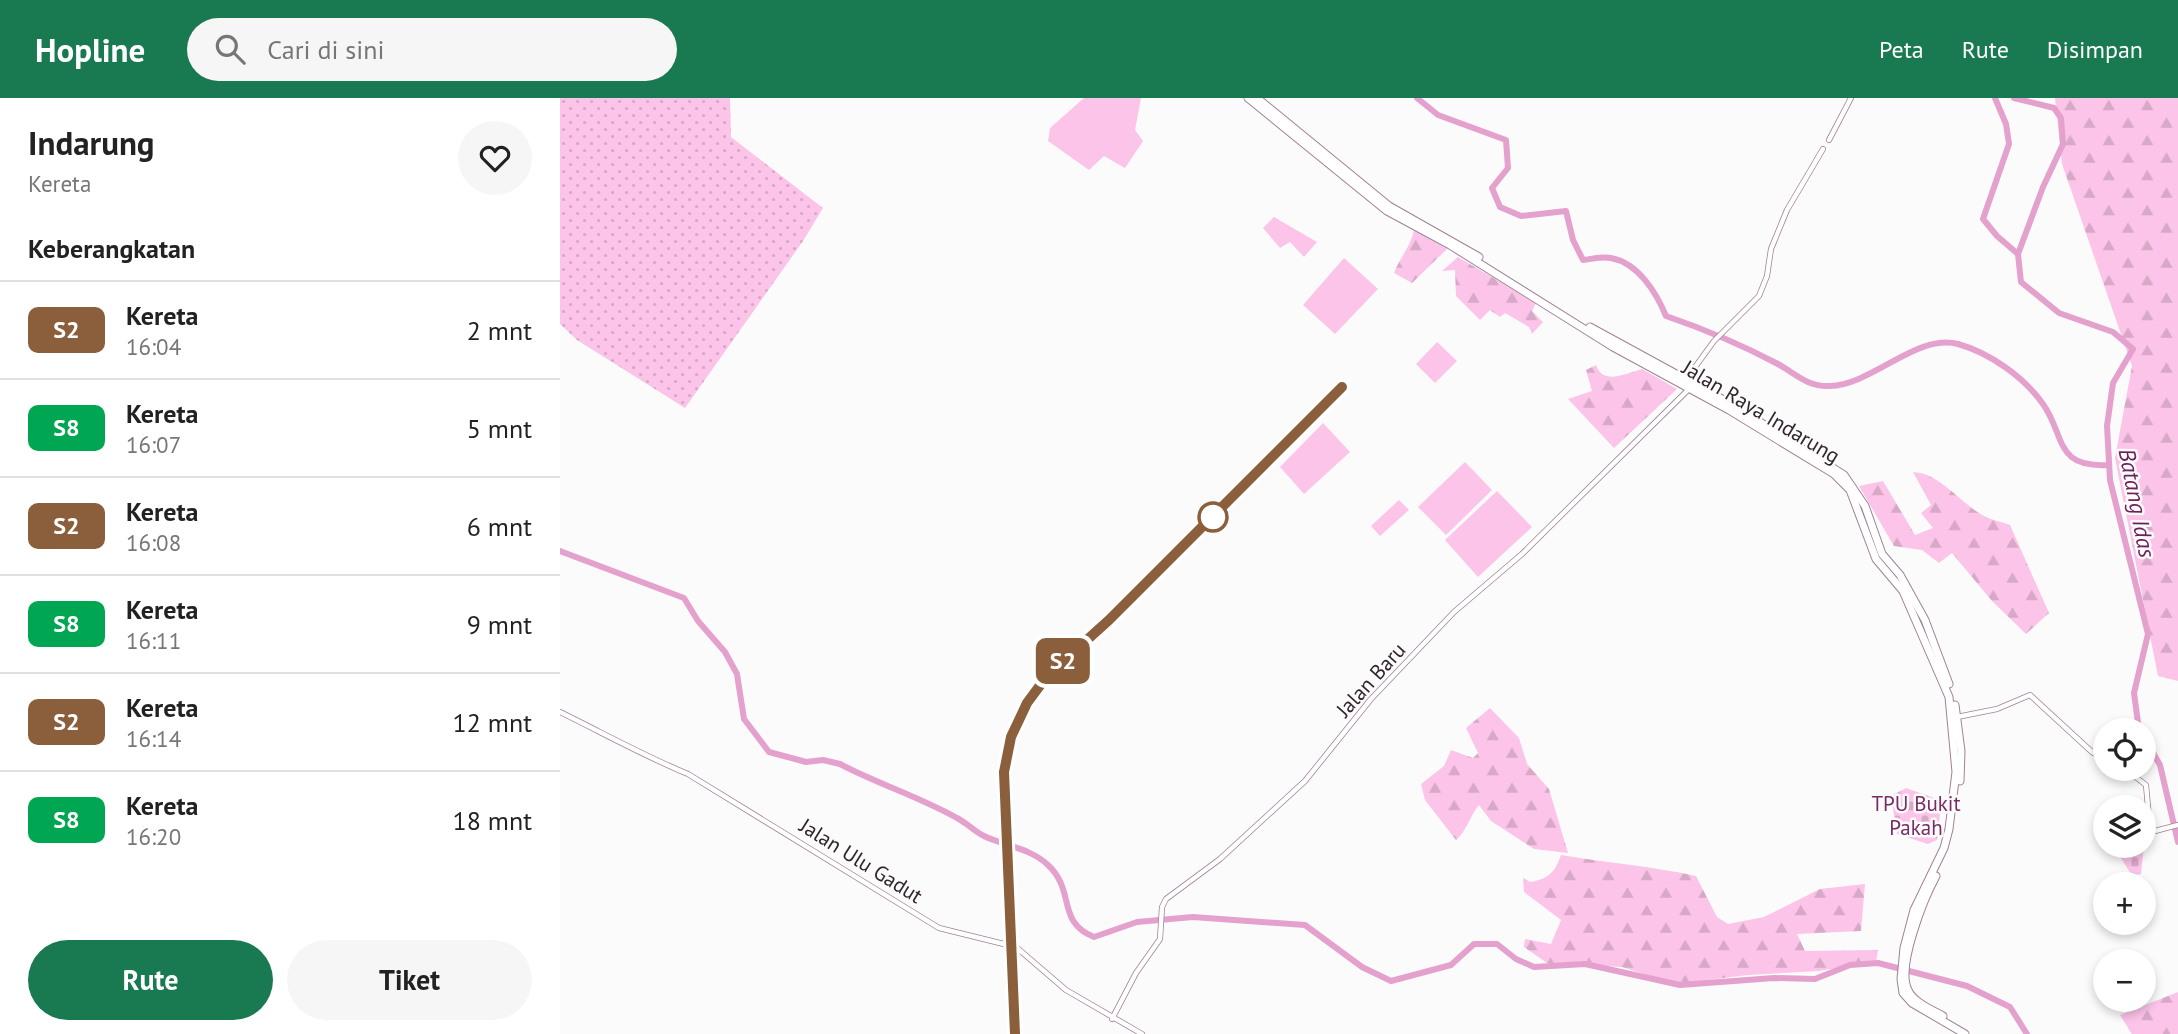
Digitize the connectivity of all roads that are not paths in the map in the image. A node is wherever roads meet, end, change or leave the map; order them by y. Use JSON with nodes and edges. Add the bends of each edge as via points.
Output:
{"nodes":[{"id":1,"x":1248,"y":98,"type":"edge"},
{"id":2,"x":1257,"y":98,"type":"edge"},
{"id":3,"x":1851,"y":98,"type":"edge"},
{"id":4,"x":1829,"y":140,"type":"dead end"},
{"id":5,"x":1823,"y":149,"type":"dead end"},
{"id":6,"x":1352,"y":178,"type":"junction"},
{"id":7,"x":1690,"y":374,"type":"dead end"},
{"id":8,"x":1691,"y":386,"type":"junction"},
{"id":9,"x":560,"y":712,"type":"edge"},
{"id":10,"x":1957,"y":717,"type":"junction"},
{"id":11,"x":1958,"y":751,"type":"junction"},
{"id":12,"x":2093,"y":753,"type":"edge"},
{"id":13,"x":2141,"y":781,"type":"edge"},
{"id":14,"x":2178,"y":825,"type":"edge"},
{"id":15,"x":1112,"y":1018,"type":"junction"},
{"id":16,"x":1962,"y":1030,"type":"edge"},
{"id":17,"x":1142,"y":1034,"type":"edge"},
{"id":18,"x":1973,"y":1034,"type":"edge"}],
"edges":[{"from":1,"to":6,"type":"highway","name":"Jalan Raya Indarung"},
{"from":2,"to":6,"type":"highway","name":"Jalan Raya Indarung"},
{"from":3,"to":4,"type":"street"},
{"from":5,"to":7,"type":"street","via":[[1787,210],[1759,296],[1714,341]]},
{"from":6,"to":8,"type":"highway","name":"Jalan Raya Indarung","via":[[1390,213],[1451,245],[1612,347]]},
{"from":8,"to":10,"type":"highway","name":"Jalan Raya Indarung","via":[[1827,462],[1857,490],[1882,554],[1926,620]]},
{"from":8,"to":11,"type":"highway","name":"Jalan Raya Indarung","via":[[1834,474],[1850,490],[1876,559],[1903,591],[1944,683]]},
{"from":8,"to":15,"type":"street","name":"Jalan Baru","via":[[1522,554],[1454,612],[1382,687],[1306,781],[1220,859],[1166,898],[1160,939]]},
{"from":9,"to":15,"type":"street","name":"Jalan Ulu Gadut","via":[[651,760],[688,774],[939,928],[1016,947],[1066,990]]},
{"from":10,"to":11,"type":"highway","name":"Jalan Raya Indarung"},
{"from":10,"to":12,"type":"street","via":[[2030,695]]},
{"from":11,"to":16,"type":"highway","name":"Jalan Raya Indarung","via":[[1947,839],[1913,921],[1904,979],[1915,998]]},
{"from":13,"to":14,"type":"street","via":[[2146,785],[2150,829]]},
{"from":15,"to":17,"type":"street","name":"Jalan Ulu Gadut"},
{"from":16,"to":18,"type":"highway","name":"Jalan Raya Indarung"}]}
